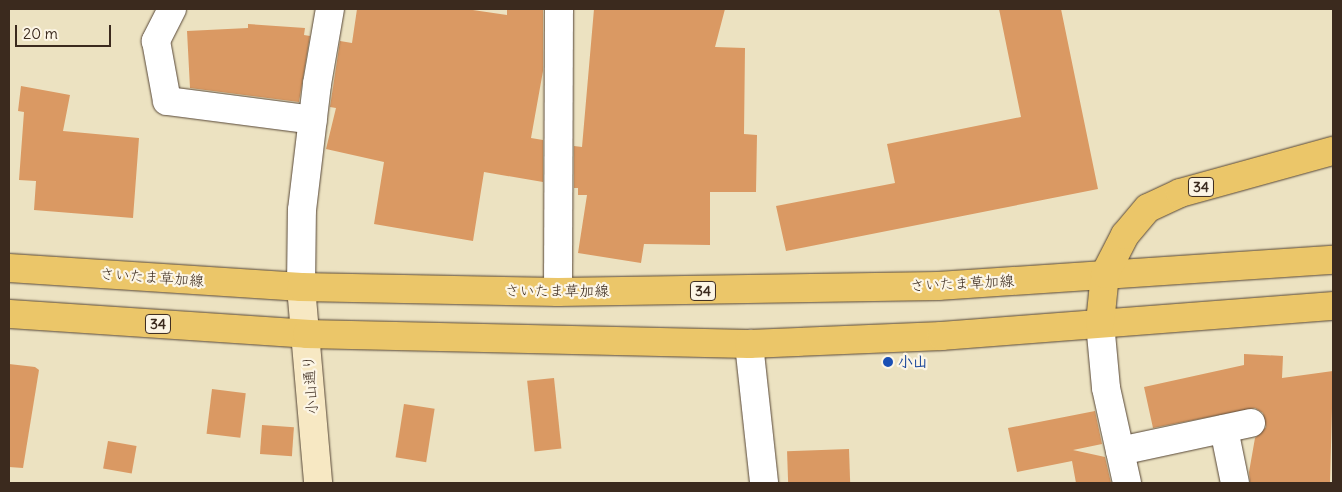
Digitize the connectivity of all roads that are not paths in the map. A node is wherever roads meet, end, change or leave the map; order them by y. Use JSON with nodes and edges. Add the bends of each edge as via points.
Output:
{"nodes":[{"id":1,"x":172,"y":9,"type":"edge"},
{"id":2,"x":330,"y":9,"type":"edge"},
{"id":3,"x":559,"y":9,"type":"edge"},
{"id":4,"x":313,"y":120,"type":"junction"},
{"id":5,"x":1333,"y":151,"type":"edge"},
{"id":6,"x":1333,"y":260,"type":"edge"},
{"id":7,"x":9,"y":268,"type":"edge"},
{"id":8,"x":1105,"y":274,"type":"junction"},
{"id":9,"x":301,"y":286,"type":"junction"},
{"id":10,"x":558,"y":292,"type":"junction"},
{"id":11,"x":1333,"y":306,"type":"edge"},
{"id":12,"x":9,"y":314,"type":"edge"},
{"id":13,"x":1100,"y":323,"type":"junction"},
{"id":14,"x":307,"y":334,"type":"junction"},
{"id":15,"x":749,"y":344,"type":"junction"},
{"id":16,"x":1252,"y":423,"type":"dead end"},
{"id":17,"x":1224,"y":429,"type":"junction"},
{"id":18,"x":1120,"y":451,"type":"junction"},
{"id":19,"x":318,"y":483,"type":"edge"},
{"id":20,"x":764,"y":483,"type":"edge"},
{"id":21,"x":1127,"y":483,"type":"edge"},
{"id":22,"x":1235,"y":483,"type":"edge"}],
"edges":[{"from":1,"to":4,"type":"street","via":[[156,42],[167,100]]},
{"from":2,"to":4,"type":"street"},
{"from":3,"to":10,"type":"street"},
{"from":4,"to":9,"type":"street","via":[[302,210]]},
{"from":5,"to":8,"type":"main road","number":"34","via":[[1180,193],[1148,208],[1125,235]]},
{"from":6,"to":8,"type":"main road","name":"さいたま草加線","number":"34"},
{"from":7,"to":9,"type":"main road","name":"さいたま草加線","number":"34"},
{"from":8,"to":10,"type":"main road","name":"さいたま草加線","number":"34","via":[[938,286]]},
{"from":8,"to":13,"type":"main road","number":"34"},
{"from":9,"to":10,"type":"main road","name":"さいたま草加線","number":"34"},
{"from":9,"to":14,"type":"street","name":"小山通り"},
{"from":11,"to":13,"type":"main road","number":"34"},
{"from":12,"to":14,"type":"main road","number":"34"},
{"from":13,"to":15,"type":"main road","number":"34","via":[[942,336]]},
{"from":13,"to":18,"type":"street","via":[[1106,388]]},
{"from":14,"to":15,"type":"main road","number":"34"},
{"from":14,"to":19,"type":"street","name":"小山通り"},
{"from":15,"to":20,"type":"street"},
{"from":16,"to":17,"type":"street"},
{"from":17,"to":18,"type":"street"},
{"from":17,"to":22,"type":"street"},
{"from":18,"to":21,"type":"street"}]}
